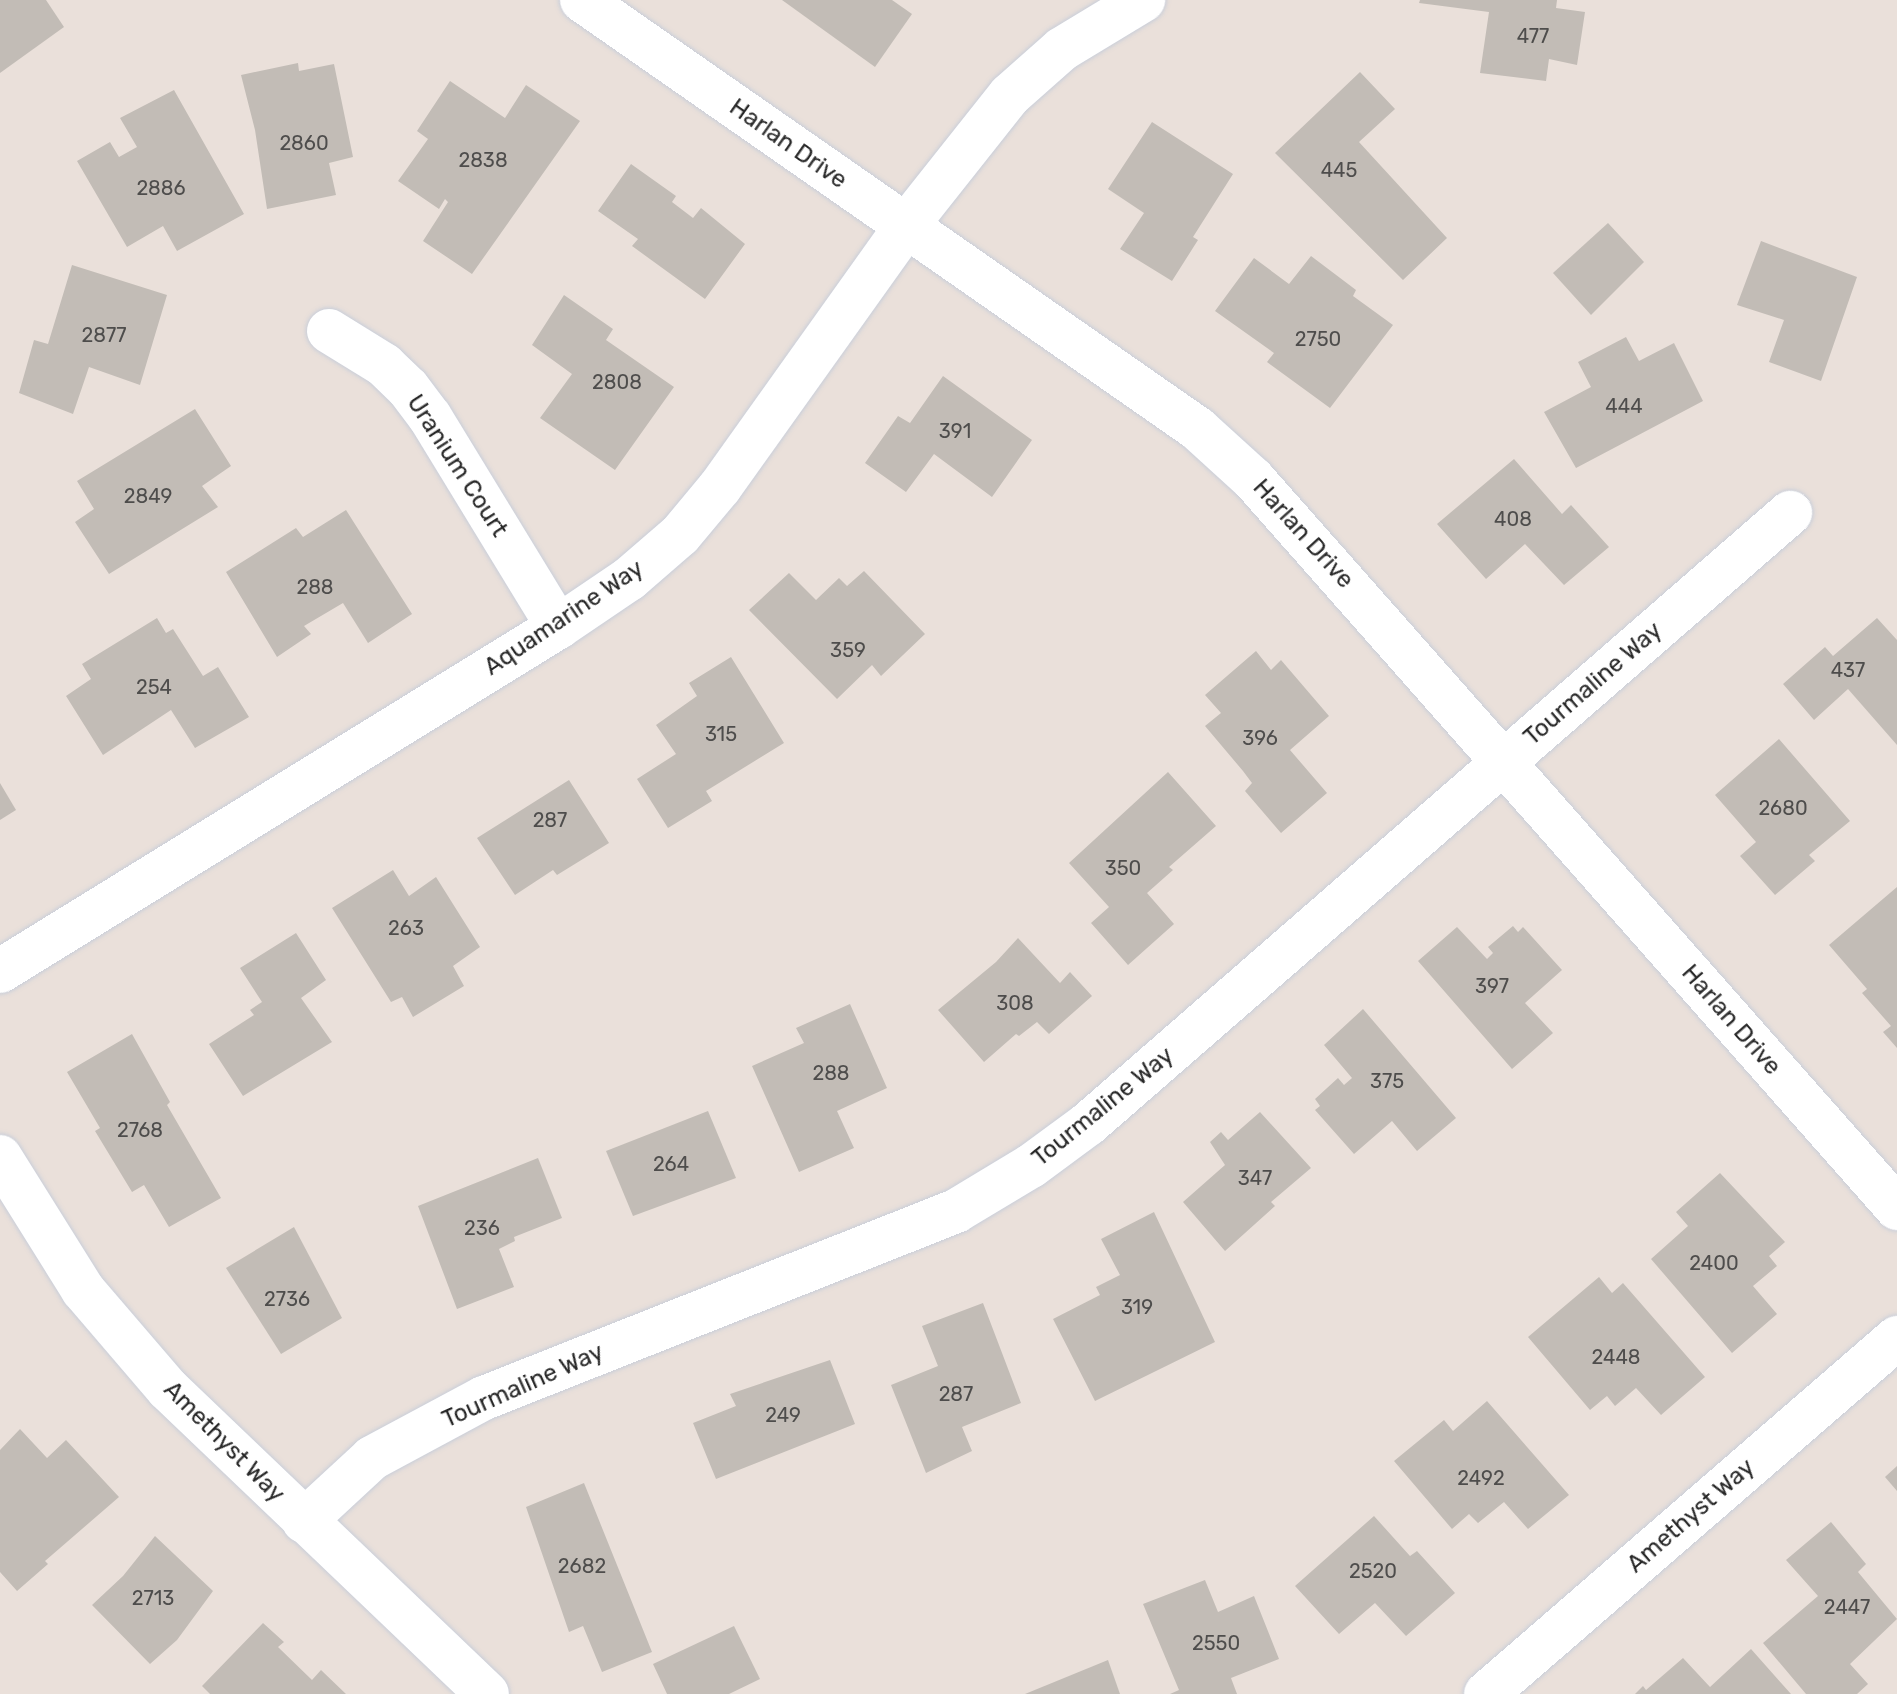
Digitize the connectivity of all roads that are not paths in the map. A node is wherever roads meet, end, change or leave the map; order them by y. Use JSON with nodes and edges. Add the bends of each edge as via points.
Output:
{"nodes":[{"id":1,"x":582,"y":0,"type":"edge"},
{"id":2,"x":1143,"y":0,"type":"edge"},
{"id":3,"x":906,"y":226,"type":"junction"},
{"id":4,"x":329,"y":331,"type":"dead end"},
{"id":5,"x":1790,"y":513,"type":"dead end"},
{"id":6,"x":558,"y":627,"type":"junction"},
{"id":7,"x":1505,"y":761,"type":"junction"},
{"id":8,"x":0,"y":971,"type":"edge"},
{"id":9,"x":0,"y":1157,"type":"edge"},
{"id":10,"x":1897,"y":1208,"type":"edge"},
{"id":11,"x":1897,"y":1338,"type":"edge"},
{"id":12,"x":304,"y":1521,"type":"junction"},
{"id":13,"x":487,"y":1694,"type":"edge"},
{"id":14,"x":1486,"y":1694,"type":"edge"}],
"edges":[{"from":1,"to":3,"type":"street","name":"Harlan Drive"},
{"from":2,"to":3,"type":"street","name":"Aquamarine Way","via":[[1034,71]]},
{"from":3,"to":6,"type":"street","name":"Aquamarine Way","via":[[764,429],[680,535],[629,579]]},
{"from":3,"to":7,"type":"street","name":"Harlan Drive","via":[[1225,453],[1293,521]]},
{"from":4,"to":6,"type":"street","name":"Uranium Court","via":[[384,365],[408,388]]},
{"from":5,"to":7,"type":"street","name":"Tourmaline Way"},
{"from":6,"to":8,"type":"street","name":"Aquamarine Way"},
{"from":7,"to":10,"type":"street","name":"Harlan Drive"},
{"from":7,"to":12,"type":"street","name":"Tourmaline Way","via":[[1088,1124],[982,1198],[484,1398],[372,1458]]},
{"from":9,"to":12,"type":"street","name":"Amethyst Way","via":[[60,1256],[117,1332]]},
{"from":11,"to":14,"type":"street","name":"Amethyst Way"},
{"from":12,"to":13,"type":"street","name":"Amethyst Way"}]}
